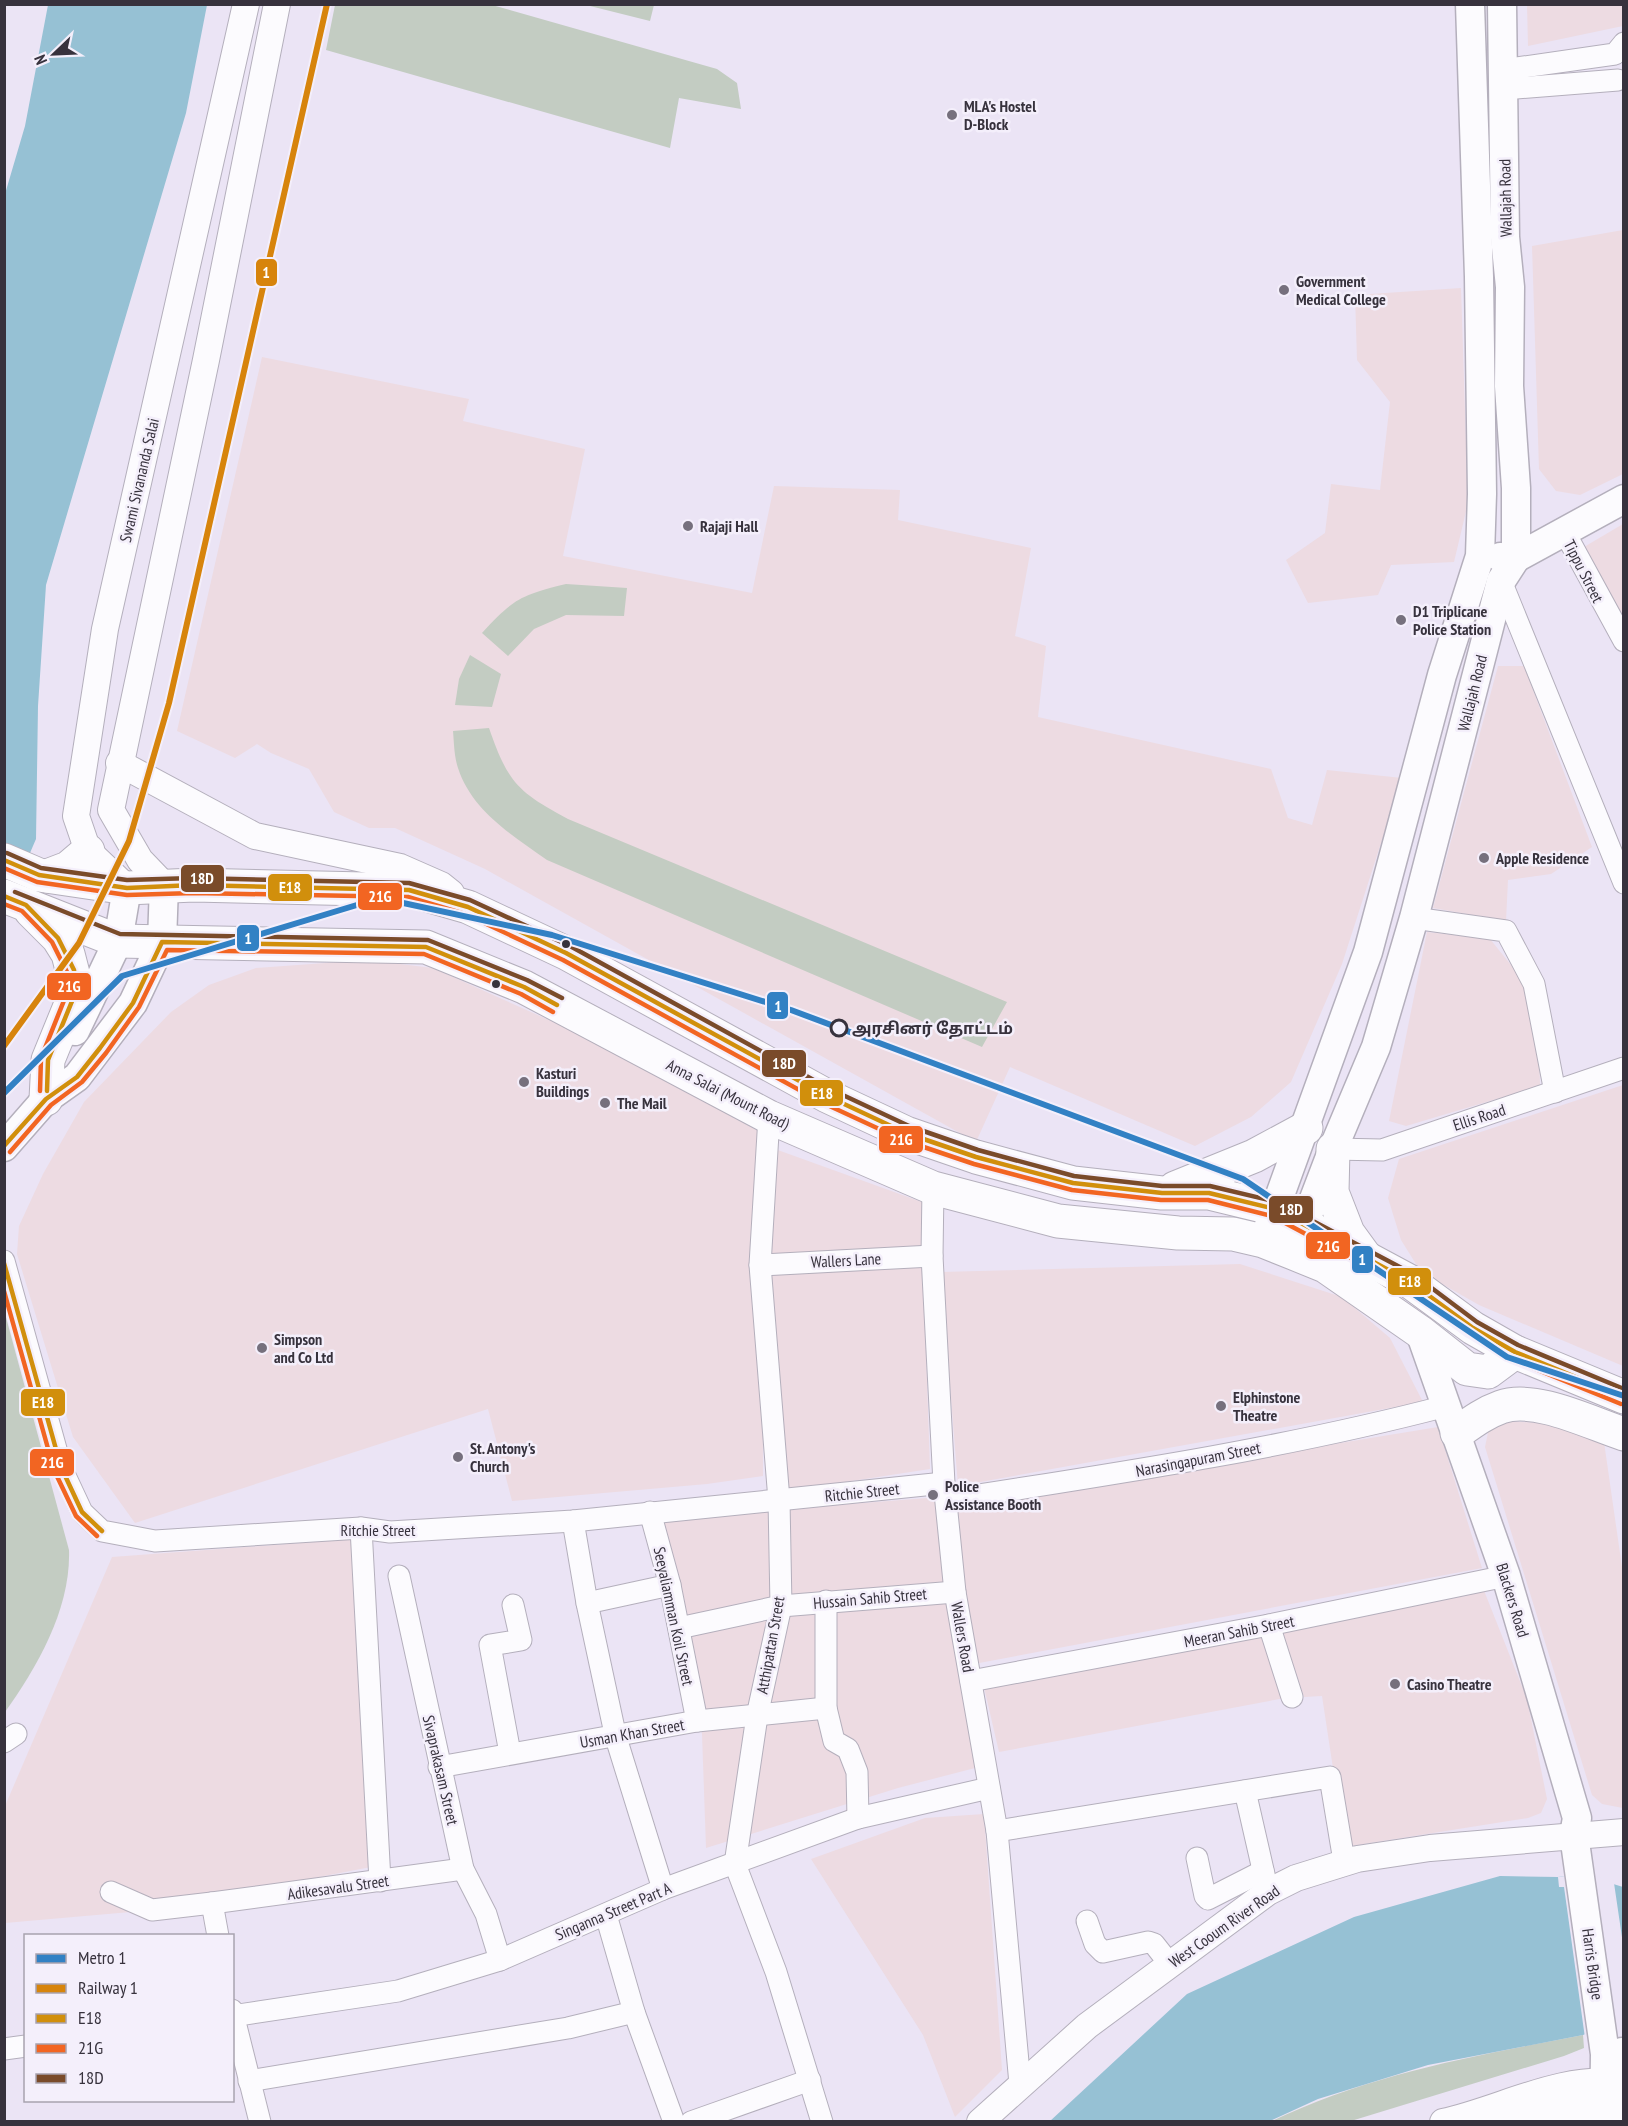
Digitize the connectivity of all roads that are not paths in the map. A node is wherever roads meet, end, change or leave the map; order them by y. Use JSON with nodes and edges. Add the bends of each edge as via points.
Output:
{"nodes":[{"id":1,"x":246,"y":4,"type":"edge"},
{"id":2,"x":277,"y":4,"type":"edge"},
{"id":3,"x":1470,"y":4,"type":"edge"},
{"id":4,"x":1502,"y":4,"type":"edge"},
{"id":5,"x":1619,"y":48,"type":"edge"},
{"id":6,"x":1503,"y":80,"type":"junction"},
{"id":7,"x":1621,"y":87,"type":"edge"},
{"id":8,"x":1623,"y":499,"type":"edge"},
{"id":9,"x":1564,"y":531,"type":"junction"},
{"id":10,"x":1480,"y":556,"type":"junction"},
{"id":11,"x":1509,"y":570,"type":"junction"},
{"id":12,"x":1623,"y":641,"type":"edge"},
{"id":13,"x":119,"y":763,"type":"junction"},
{"id":14,"x":88,"y":851,"type":"junction"},
{"id":15,"x":4,"y":860,"type":"edge"},
{"id":16,"x":43,"y":875,"type":"junction"},
{"id":17,"x":1623,"y":883,"type":"edge"},
{"id":18,"x":164,"y":885,"type":"junction"},
{"id":19,"x":127,"y":888,"type":"junction"},
{"id":20,"x":15,"y":901,"type":"edge"},
{"id":21,"x":471,"y":908,"type":"junction"},
{"id":22,"x":1414,"y":918,"type":"junction"},
{"id":23,"x":118,"y":942,"type":"junction"},
{"id":24,"x":162,"y":942,"type":"junction"},
{"id":25,"x":1623,"y":1068,"type":"edge"},
{"id":26,"x":1555,"y":1092,"type":"junction"},
{"id":27,"x":46,"y":1099,"type":"junction"},
{"id":28,"x":769,"y":1117,"type":"junction"},
{"id":29,"x":1306,"y":1128,"type":"junction"},
{"id":30,"x":4,"y":1148,"type":"edge"},
{"id":31,"x":1333,"y":1149,"type":"junction"},
{"id":32,"x":933,"y":1188,"type":"junction"},
{"id":33,"x":1162,"y":1193,"type":"junction"},
{"id":34,"x":1290,"y":1229,"type":"junction"},
{"id":35,"x":1364,"y":1255,"type":"junction"},
{"id":36,"x":932,"y":1256,"type":"junction"},
{"id":37,"x":4,"y":1261,"type":"edge"},
{"id":38,"x":760,"y":1265,"type":"junction"},
{"id":39,"x":1420,"y":1332,"type":"junction"},
{"id":40,"x":1525,"y":1356,"type":"junction"},
{"id":41,"x":1623,"y":1397,"type":"edge"},
{"id":42,"x":1530,"y":1403,"type":"junction"},
{"id":43,"x":1452,"y":1420,"type":"junction"},
{"id":44,"x":1623,"y":1434,"type":"edge"},
{"id":45,"x":945,"y":1492,"type":"junction"},
{"id":46,"x":779,"y":1500,"type":"junction"},
{"id":47,"x":650,"y":1512,"type":"junction"},
{"id":48,"x":573,"y":1521,"type":"junction"},
{"id":49,"x":361,"y":1528,"type":"junction"},
{"id":50,"x":399,"y":1576,"type":"dead end"},
{"id":51,"x":1506,"y":1576,"type":"junction"},
{"id":52,"x":670,"y":1585,"type":"junction"},
{"id":53,"x":955,"y":1592,"type":"junction"},
{"id":54,"x":826,"y":1601,"type":"junction"},
{"id":55,"x":587,"y":1603,"type":"junction"},
{"id":56,"x":513,"y":1605,"type":"dead end"},
{"id":57,"x":781,"y":1606,"type":"junction"},
{"id":58,"x":1269,"y":1625,"type":"junction"},
{"id":59,"x":679,"y":1628,"type":"junction"},
{"id":60,"x":970,"y":1681,"type":"junction"},
{"id":61,"x":1292,"y":1697,"type":"dead end"},
{"id":62,"x":826,"y":1708,"type":"junction"},
{"id":63,"x":757,"y":1716,"type":"junction"},
{"id":64,"x":697,"y":1721,"type":"junction"},
{"id":65,"x":616,"y":1738,"type":"junction"},
{"id":66,"x":510,"y":1753,"type":"junction"},
{"id":67,"x":439,"y":1767,"type":"junction"},
{"id":68,"x":989,"y":1788,"type":"junction"},
{"id":69,"x":1245,"y":1791,"type":"junction"},
{"id":70,"x":858,"y":1818,"type":"junction"},
{"id":71,"x":1580,"y":1829,"type":"junction"},
{"id":72,"x":997,"y":1831,"type":"junction"},
{"id":73,"x":1623,"y":1832,"type":"edge"},
{"id":74,"x":1197,"y":1858,"type":"dead end"},
{"id":75,"x":1344,"y":1861,"type":"junction"},
{"id":76,"x":735,"y":1864,"type":"junction"},
{"id":77,"x":463,"y":1869,"type":"junction"},
{"id":78,"x":1590,"y":1872,"type":"joint"},
{"id":79,"x":380,"y":1881,"type":"junction"},
{"id":80,"x":1265,"y":1882,"type":"junction"},
{"id":81,"x":663,"y":1889,"type":"junction"},
{"id":82,"x":111,"y":1892,"type":"dead end"},
{"id":83,"x":212,"y":1903,"type":"junction"},
{"id":84,"x":606,"y":1915,"type":"junction"},
{"id":85,"x":1087,"y":1921,"type":"dead end"},
{"id":86,"x":218,"y":1934,"type":"edge"},
{"id":87,"x":500,"y":1960,"type":"junction"},
{"id":88,"x":1169,"y":1964,"type":"junction"},
{"id":89,"x":634,"y":2012,"type":"junction"},
{"id":90,"x":234,"y":2014,"type":"edge"},
{"id":91,"x":234,"y":2018,"type":"edge"},
{"id":92,"x":24,"y":2046,"type":"edge"},
{"id":93,"x":4,"y":2049,"type":"edge"},
{"id":94,"x":1614,"y":2053,"type":"edge"},
{"id":95,"x":810,"y":2080,"type":"junction"},
{"id":96,"x":249,"y":2081,"type":"junction"},
{"id":97,"x":1020,"y":2084,"type":"junction"},
{"id":98,"x":1615,"y":2101,"type":"edge"},
{"id":99,"x":1450,"y":2120,"type":"edge"},
{"id":100,"x":260,"y":2121,"type":"edge"},
{"id":101,"x":674,"y":2121,"type":"edge"},
{"id":102,"x":692,"y":2121,"type":"edge"},
{"id":103,"x":822,"y":2121,"type":"edge"},
{"id":104,"x":980,"y":2121,"type":"edge"}],
"edges":[{"from":1,"to":14,"type":"street","name":"Swami Sivananda Salai","via":[[105,629],[76,816]]},
{"from":2,"to":13,"type":"street","via":[[204,372]]},
{"from":3,"to":10,"type":"main road","name":"Wallajah Road","via":[[1479,266]]},
{"from":4,"to":6,"type":"main road","name":"Wallajah Road"},
{"from":5,"to":6,"type":"street"},
{"from":5,"to":7,"type":"street"},
{"from":6,"to":7,"type":"street"},
{"from":6,"to":11,"type":"main road","name":"Wallajah Road","via":[[1505,237],[1510,279],[1509,386],[1516,488]]},
{"from":8,"to":9,"type":"main road"},
{"from":9,"to":11,"type":"main road"},
{"from":9,"to":12,"type":"street","name":"Tippu Street"},
{"from":10,"to":11,"type":"main road"},
{"from":10,"to":29,"type":"main road","name":"Wallajah Road","via":[[1442,675],[1368,952]]},
{"from":11,"to":17,"type":"street"},
{"from":11,"to":22,"type":"main road","name":"Wallajah Road"},
{"from":13,"to":18,"type":"street","via":[[111,810],[140,860]]},
{"from":13,"to":21,"type":"street","via":[[255,836],[400,867],[441,885]]},
{"from":14,"to":16,"type":"main road","via":[[68,868]]},
{"from":14,"to":19,"type":"street","name":"Swami Sivananda Salai"},
{"from":15,"to":16,"type":"main road","name":"Anna Salai (Mount Road)"},
{"from":16,"to":19,"type":"main road","name":"Anna Salai (Mount Road)"},
{"from":18,"to":19,"type":"main road","name":"Anna Salai (Mount Road)"},
{"from":18,"to":21,"type":"main road","name":"Anna Salai (Mount Road)","via":[[409,890]]},
{"from":18,"to":24,"type":"main road"},
{"from":19,"to":23,"type":"main road"},
{"from":20,"to":23,"type":"main road","name":"Anna Salai (Mount Road)"},
{"from":20,"to":27,"type":"main road","via":[[58,938],[68,954],[77,989],[48,1060]]},
{"from":21,"to":33,"type":"main road","name":"Anna Salai (Mount Road)","via":[[566,953],[827,1096],[906,1133],[1073,1183]]},
{"from":22,"to":26,"type":"street","via":[[1506,931],[1534,984]]},
{"from":22,"to":31,"type":"main road","name":"Wallajah Road","via":[[1376,1047]]},
{"from":23,"to":24,"type":"main road","name":"Anna Salai (Mount Road)"},
{"from":23,"to":27,"type":"main road"},
{"from":24,"to":27,"type":"main road","via":[[133,1003],[107,1039],[77,1077]]},
{"from":24,"to":28,"type":"main road","name":"Anna Salai (Mount Road)","via":[[426,947],[525,987]]},
{"from":25,"to":26,"type":"street","name":"Ellis Road"},
{"from":26,"to":31,"type":"street","name":"Ellis Road","via":[[1382,1150]]},
{"from":27,"to":30,"type":"main road"},
{"from":28,"to":32,"type":"main road","name":"Anna Salai (Mount Road)"},
{"from":28,"to":38,"type":"street","name":"Atthipattan Street"},
{"from":29,"to":33,"type":"main road","via":[[1254,1155]]},
{"from":29,"to":34,"type":"main road","name":"Wallajah Road"},
{"from":31,"to":34,"type":"main road","name":"Wallajah Road"},
{"from":31,"to":35,"type":"main road","via":[[1332,1192],[1348,1233]]},
{"from":32,"to":34,"type":"main road","name":"Anna Salai (Mount Road)","via":[[1058,1221],[1179,1233],[1233,1234],[1263,1241]]},
{"from":32,"to":36,"type":"street","name":"Wallers Road"},
{"from":33,"to":34,"type":"main road","name":"Anna Salai (Mount Road)","via":[[1209,1193]]},
{"from":34,"to":35,"type":"main road","name":"Anna Salai (Mount Road)"},
{"from":34,"to":39,"type":"main road","name":"Anna Salai (Mount Road)","via":[[1325,1266]]},
{"from":35,"to":40,"type":"main road","name":"Anna Salai (Mount Road)","via":[[1409,1281],[1473,1328]]},
{"from":36,"to":38,"type":"street","name":"Wallers Lane"},
{"from":36,"to":45,"type":"street","name":"Wallers Road"},
{"from":37,"to":49,"type":"street","name":"Ritchie Street","via":[[61,1467],[82,1512],[102,1531],[155,1541]]},
{"from":38,"to":46,"type":"street","name":"Atthipattan Street"},
{"from":39,"to":40,"type":"main road","name":"Anna Salai (Mount Road)","via":[[1467,1369],[1488,1372]]},
{"from":39,"to":43,"type":"main road","name":"Blackers Road"},
{"from":40,"to":41,"type":"main road","name":"Anna Salai (Mount Road)"},
{"from":40,"to":42,"type":"main road"},
{"from":42,"to":43,"type":"main road"},
{"from":42,"to":44,"type":"main road"},
{"from":43,"to":45,"type":"street","name":"Narasingapuram Street","via":[[1356,1430],[1127,1472]]},
{"from":43,"to":51,"type":"main road","name":"Blackers Road"},
{"from":45,"to":46,"type":"street","name":"Ritchie Street"},
{"from":45,"to":53,"type":"street","name":"Wallers Road"},
{"from":46,"to":47,"type":"street","name":"Ritchie Street"},
{"from":46,"to":57,"type":"street","name":"Atthipattan Street"},
{"from":47,"to":48,"type":"street","name":"Ritchie Street"},
{"from":47,"to":52,"type":"street","name":"Seeyaliamman Koil Street"},
{"from":48,"to":49,"type":"street","name":"Ritchie Street","via":[[390,1532]]},
{"from":48,"to":55,"type":"street"},
{"from":49,"to":79,"type":"street"},
{"from":50,"to":67,"type":"street","name":"Sivaprakasam Street"},
{"from":51,"to":58,"type":"street","name":"Meeran Sahib Street"},
{"from":51,"to":71,"type":"main road","name":"Blackers Road"},
{"from":52,"to":55,"type":"street"},
{"from":52,"to":59,"type":"street","name":"Seeyaliamman Koil Street"},
{"from":53,"to":54,"type":"street","name":"Hussain Sahib Street"},
{"from":53,"to":60,"type":"street","name":"Wallers Road"},
{"from":54,"to":57,"type":"street","name":"Hussain Sahib Street"},
{"from":54,"to":62,"type":"street"},
{"from":55,"to":65,"type":"street"},
{"from":56,"to":66,"type":"street","via":[[521,1640],[490,1645]]},
{"from":57,"to":59,"type":"street","name":"Hussain Sahib Street"},
{"from":57,"to":63,"type":"street","name":"Atthipattan Street"},
{"from":58,"to":60,"type":"street","name":"Meeran Sahib Street"},
{"from":58,"to":61,"type":"street"},
{"from":59,"to":64,"type":"street","name":"Seeyaliamman Koil Street"},
{"from":60,"to":68,"type":"street","name":"Wallers Road"},
{"from":62,"to":63,"type":"street","name":"Usman Khan Street"},
{"from":62,"to":70,"type":"street","via":[[834,1741],[848,1749],[857,1772]]},
{"from":63,"to":64,"type":"street","name":"Usman Khan Street"},
{"from":63,"to":76,"type":"street","name":"Atthipattan Street"},
{"from":64,"to":65,"type":"street","name":"Usman Khan Street"},
{"from":65,"to":66,"type":"street","name":"Usman Khan Street"},
{"from":65,"to":81,"type":"street"},
{"from":66,"to":67,"type":"street","name":"Usman Khan Street"},
{"from":67,"to":77,"type":"street","name":"Sivaprakasam Street"},
{"from":68,"to":70,"type":"street","name":"Singanna Street Part A"},
{"from":68,"to":72,"type":"street","name":"Wallers Road"},
{"from":69,"to":72,"type":"street"},
{"from":69,"to":75,"type":"street","via":[[1330,1778]]},
{"from":69,"to":80,"type":"street"},
{"from":70,"to":76,"type":"street","name":"Singanna Street Part A"},
{"from":71,"to":73,"type":"street","name":"West Cooum River Road"},
{"from":71,"to":75,"type":"street","name":"West Cooum River Road"},
{"from":71,"to":78,"type":"main road","name":"Blackers Road"},
{"from":72,"to":97,"type":"street","name":"Wallers Road"},
{"from":74,"to":80,"type":"street","via":[[1208,1899]]},
{"from":75,"to":80,"type":"street","name":"West Cooum River Road","via":[[1296,1878]]},
{"from":76,"to":81,"type":"street","name":"Singanna Street Part A"},
{"from":76,"to":95,"type":"street","name":"Atthipattan Street","via":[[776,1972]]},
{"from":77,"to":79,"type":"street","name":"Adikesavalu Street"},
{"from":77,"to":87,"type":"street","name":"Sivaprakasam Street","via":[[486,1914]]},
{"from":78,"to":94,"type":"main road","name":"Harris Bridge"},
{"from":79,"to":83,"type":"street","name":"Adikesavalu Street"},
{"from":80,"to":88,"type":"street","name":"West Cooum River Road"},
{"from":81,"to":84,"type":"street","name":"Singanna Street Part A"},
{"from":82,"to":83,"type":"street","name":"Adikesavalu Street","via":[[152,1910]]},
{"from":83,"to":86,"type":"street"},
{"from":84,"to":87,"type":"street","name":"Singanna Street Part A"},
{"from":84,"to":89,"type":"street"},
{"from":85,"to":88,"type":"street","via":[[1095,1944],[1103,1952],[1148,1942]]},
{"from":87,"to":90,"type":"street","name":"Singanna Street Part A","via":[[398,1991]]},
{"from":88,"to":97,"type":"street","name":"West Cooum River Road","via":[[1087,2026]]},
{"from":89,"to":96,"type":"street","via":[[568,2028]]},
{"from":89,"to":101,"type":"street"},
{"from":91,"to":96,"type":"street"},
{"from":92,"to":93,"type":"street"},
{"from":94,"to":98,"type":"main road","name":"Harris Bridge"},
{"from":95,"to":102,"type":"street"},
{"from":95,"to":103,"type":"street","name":"Atthipattan Street"},
{"from":96,"to":100,"type":"street"},
{"from":97,"to":104,"type":"street","name":"West Cooum River Road"},
{"from":98,"to":99,"type":"street"}]}
